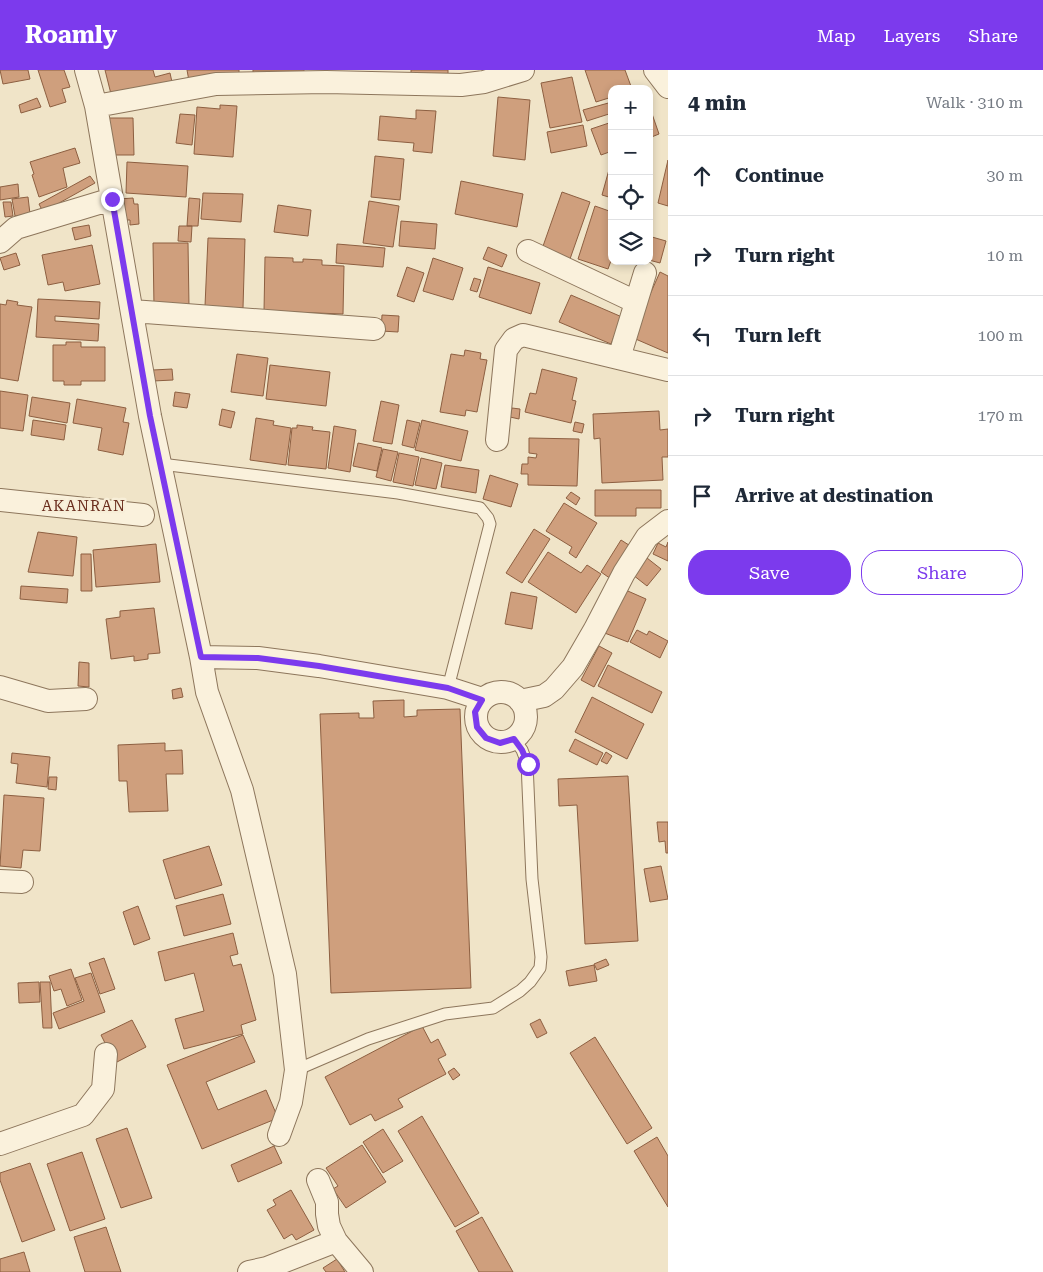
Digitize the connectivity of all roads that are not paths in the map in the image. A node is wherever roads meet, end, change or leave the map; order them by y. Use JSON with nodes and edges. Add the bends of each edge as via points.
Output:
{"nodes":[{"id":1,"x":86,"y":70,"type":"edge"},
{"id":2,"x":523,"y":70,"type":"edge"},
{"id":3,"x":655,"y":70,"type":"edge"},
{"id":4,"x":668,"y":87,"type":"edge"},
{"id":5,"x":96,"y":106,"type":"junction"},
{"id":6,"x":112,"y":199,"type":"junction"},
{"id":7,"x":0,"y":242,"type":"edge"},
{"id":8,"x":528,"y":251,"type":"dead end"},
{"id":9,"x":645,"y":273,"type":"dead end"},
{"id":10,"x":636,"y":302,"type":"junction"},
{"id":11,"x":132,"y":310,"type":"junction"},
{"id":12,"x":374,"y":329,"type":"dead end"},
{"id":13,"x":619,"y":358,"type":"junction"},
{"id":14,"x":668,"y":370,"type":"edge"},
{"id":15,"x":497,"y":440,"type":"dead end"},
{"id":16,"x":161,"y":464,"type":"junction"},
{"id":17,"x":0,"y":500,"type":"edge"},
{"id":18,"x":143,"y":515,"type":"dead end"},
{"id":19,"x":668,"y":521,"type":"edge"},
{"id":20,"x":201,"y":657,"type":"junction"},
{"id":21,"x":0,"y":687,"type":"edge"},
{"id":22,"x":448,"y":688,"type":"junction"},
{"id":23,"x":86,"y":700,"type":"dead end"},
{"id":24,"x":482,"y":700,"type":"junction"},
{"id":25,"x":520,"y":701,"type":"junction"},
{"id":26,"x":514,"y":739,"type":"junction"},
{"id":27,"x":0,"y":881,"type":"edge"},
{"id":28,"x":22,"y":882,"type":"dead end"},
{"id":29,"x":106,"y":1054,"type":"dead end"},
{"id":30,"x":296,"y":1070,"type":"junction"},
{"id":31,"x":279,"y":1135,"type":"dead end"},
{"id":32,"x":0,"y":1144,"type":"edge"},
{"id":33,"x":318,"y":1180,"type":"dead end"},
{"id":34,"x":336,"y":1241,"type":"junction"},
{"id":35,"x":249,"y":1272,"type":"edge"},
{"id":36,"x":362,"y":1272,"type":"edge"}],
"edges":[{"from":1,"to":5,"type":"street"},
{"from":2,"to":5,"type":"street","via":[[461,85],[216,84]]},
{"from":3,"to":4,"type":"street"},
{"from":5,"to":6,"type":"street"},
{"from":6,"to":7,"type":"street","via":[[16,228]]},
{"from":6,"to":11,"type":"street"},
{"from":8,"to":10,"type":"street"},
{"from":9,"to":10,"type":"street"},
{"from":10,"to":13,"type":"street"},
{"from":11,"to":12,"type":"street"},
{"from":11,"to":16,"type":"street"},
{"from":13,"to":14,"type":"street"},
{"from":13,"to":15,"type":"street","via":[[523,335],[514,340],[506,350]]},
{"from":16,"to":20,"type":"street"},
{"from":16,"to":22,"type":"lane","via":[[398,493],[480,508],[490,524]]},
{"from":17,"to":18,"type":"street"},
{"from":19,"to":25,"type":"street","via":[[646,537],[573,667],[544,696]]},
{"from":20,"to":22,"type":"street","via":[[258,658]]},
{"from":20,"to":30,"type":"street","via":[[207,692],[242,790],[285,974]]},
{"from":21,"to":23,"type":"street","via":[[48,701]]},
{"from":22,"to":24,"type":"street"},
{"from":24,"to":25,"type":"street","via":[[494,692],[508,692]]},
{"from":24,"to":26,"type":"street","via":[[475,712],[477,727],[486,738],[500,743]]},
{"from":25,"to":26,"type":"street","via":[[526,714],[524,728]]},
{"from":26,"to":30,"type":"lane","via":[[528,764],[532,879],[542,957],[540,968],[520,991],[493,1008],[444,1014],[368,1039]]},
{"from":27,"to":28,"type":"street"},
{"from":29,"to":32,"type":"street","via":[[103,1089],[83,1115]]},
{"from":30,"to":31,"type":"street","via":[[291,1102]]},
{"from":33,"to":34,"type":"street"},
{"from":34,"to":35,"type":"street"},
{"from":34,"to":36,"type":"street"}]}
